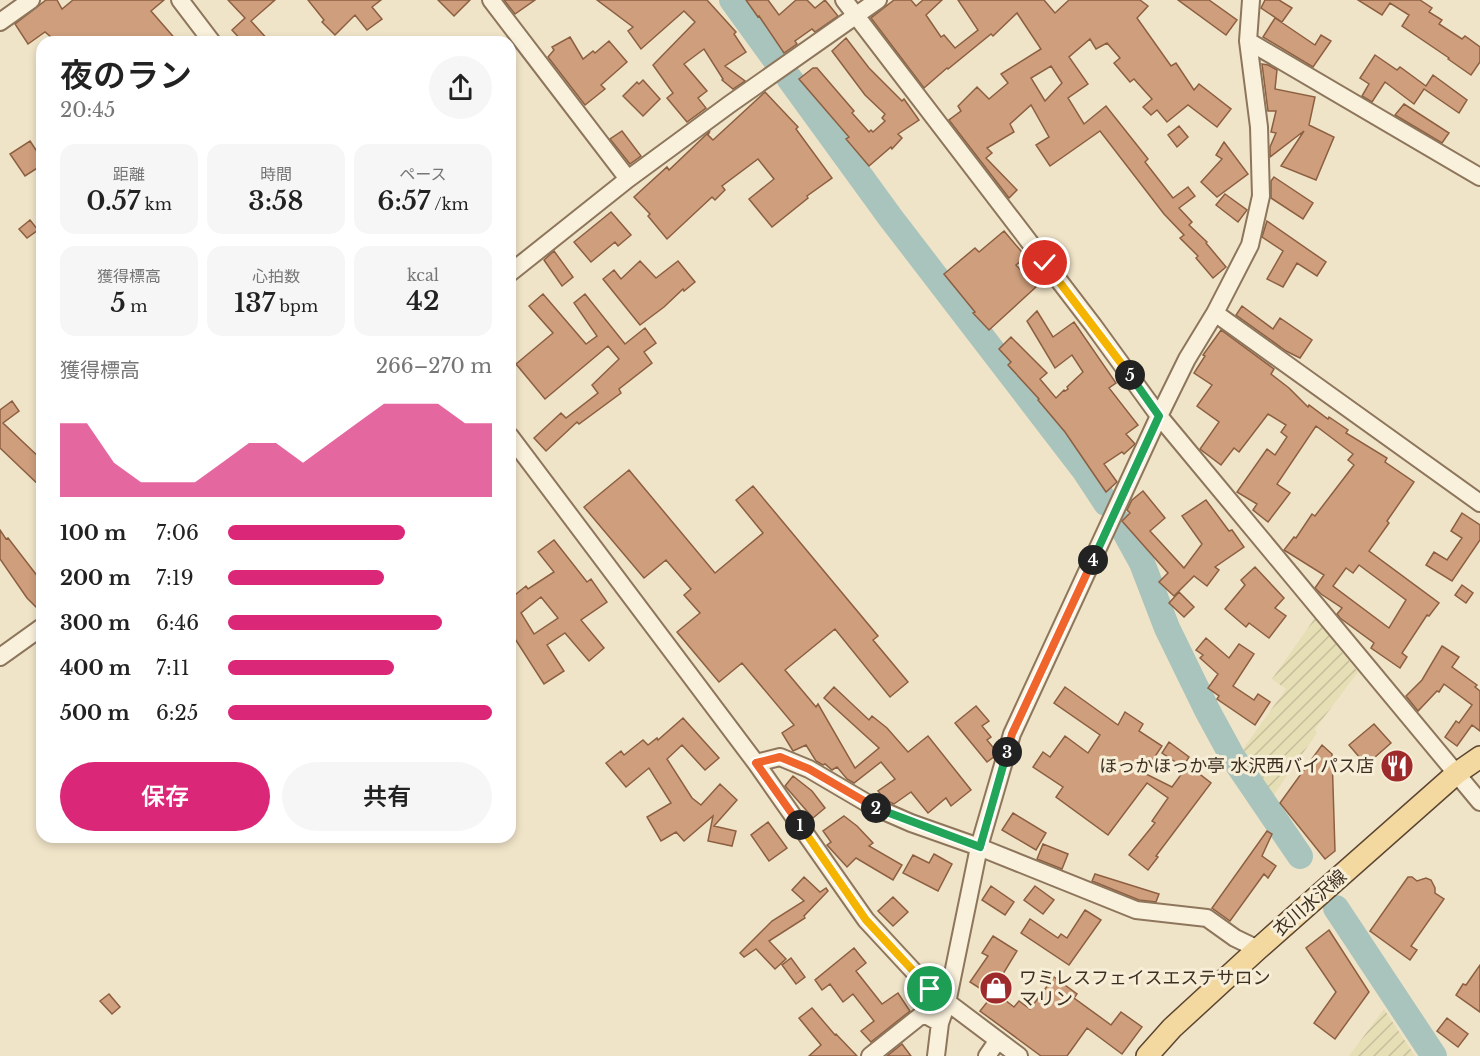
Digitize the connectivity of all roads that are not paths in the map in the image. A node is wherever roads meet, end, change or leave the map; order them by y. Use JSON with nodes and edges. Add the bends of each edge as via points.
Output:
{"nodes":[{"id":1,"x":31,"y":0,"type":"edge"},
{"id":2,"x":180,"y":0,"type":"edge"},
{"id":3,"x":491,"y":0,"type":"edge"},
{"id":4,"x":844,"y":0,"type":"edge"},
{"id":5,"x":878,"y":0,"type":"edge"},
{"id":6,"x":1251,"y":0,"type":"edge"},
{"id":7,"x":855,"y":17,"type":"junction"},
{"id":8,"x":0,"y":22,"type":"edge"},
{"id":9,"x":207,"y":36,"type":"edge"},
{"id":10,"x":1248,"y":41,"type":"junction"},
{"id":11,"x":1480,"y":177,"type":"edge"},
{"id":12,"x":628,"y":179,"type":"junction"},
{"id":13,"x":516,"y":268,"type":"edge"},
{"id":14,"x":1215,"y":313,"type":"junction"},
{"id":15,"x":1159,"y":416,"type":"junction"},
{"id":16,"x":516,"y":444,"type":"edge"},
{"id":17,"x":1480,"y":503,"type":"edge"},
{"id":18,"x":36,"y":631,"type":"edge"},
{"id":19,"x":0,"y":657,"type":"edge"},
{"id":20,"x":1480,"y":757,"type":"edge"},
{"id":21,"x":756,"y":763,"type":"junction"},
{"id":22,"x":1457,"y":773,"type":"junction"},
{"id":23,"x":1480,"y":802,"type":"edge"},
{"id":24,"x":980,"y":847,"type":"junction"},
{"id":25,"x":1258,"y":949,"type":"junction"},
{"id":26,"x":947,"y":1003,"type":"junction"},
{"id":27,"x":940,"y":1023,"type":"junction"},
{"id":28,"x":998,"y":1040,"type":"junction"},
{"id":29,"x":870,"y":1056,"type":"edge"},
{"id":30,"x":936,"y":1056,"type":"edge"},
{"id":31,"x":987,"y":1056,"type":"edge"},
{"id":32,"x":1019,"y":1056,"type":"edge"},
{"id":33,"x":1147,"y":1056,"type":"edge"}],
"edges":[{"from":1,"to":8,"type":"street"},
{"from":2,"to":9,"type":"street"},
{"from":3,"to":12,"type":"street"},
{"from":4,"to":7,"type":"street"},
{"from":5,"to":7,"type":"street"},
{"from":6,"to":10,"type":"street"},
{"from":7,"to":12,"type":"street"},
{"from":7,"to":15,"type":"street"},
{"from":10,"to":11,"type":"street"},
{"from":10,"to":14,"type":"street","via":[[1261,196],[1250,245]]},
{"from":12,"to":13,"type":"street"},
{"from":14,"to":15,"type":"street"},
{"from":14,"to":17,"type":"street"},
{"from":15,"to":22,"type":"street"},
{"from":15,"to":24,"type":"street","via":[[1012,734]]},
{"from":16,"to":21,"type":"street"},
{"from":18,"to":19,"type":"street"},
{"from":20,"to":22,"type":"main road","name":"衣川水沢線"},
{"from":21,"to":24,"type":"street","via":[[780,757],[809,769],[872,806]]},
{"from":21,"to":26,"type":"street","via":[[866,920]]},
{"from":22,"to":23,"type":"street"},
{"from":22,"to":25,"type":"main road","name":"衣川水沢線"},
{"from":24,"to":25,"type":"street","via":[[1136,910],[1207,918]]},
{"from":24,"to":26,"type":"street"},
{"from":25,"to":33,"type":"main road","name":"衣川水沢線"},
{"from":26,"to":27,"type":"street"},
{"from":26,"to":28,"type":"street"},
{"from":27,"to":29,"type":"street","via":[[926,1015],[919,1017]]},
{"from":27,"to":30,"type":"street"},
{"from":28,"to":31,"type":"street"},
{"from":28,"to":32,"type":"street"}]}
